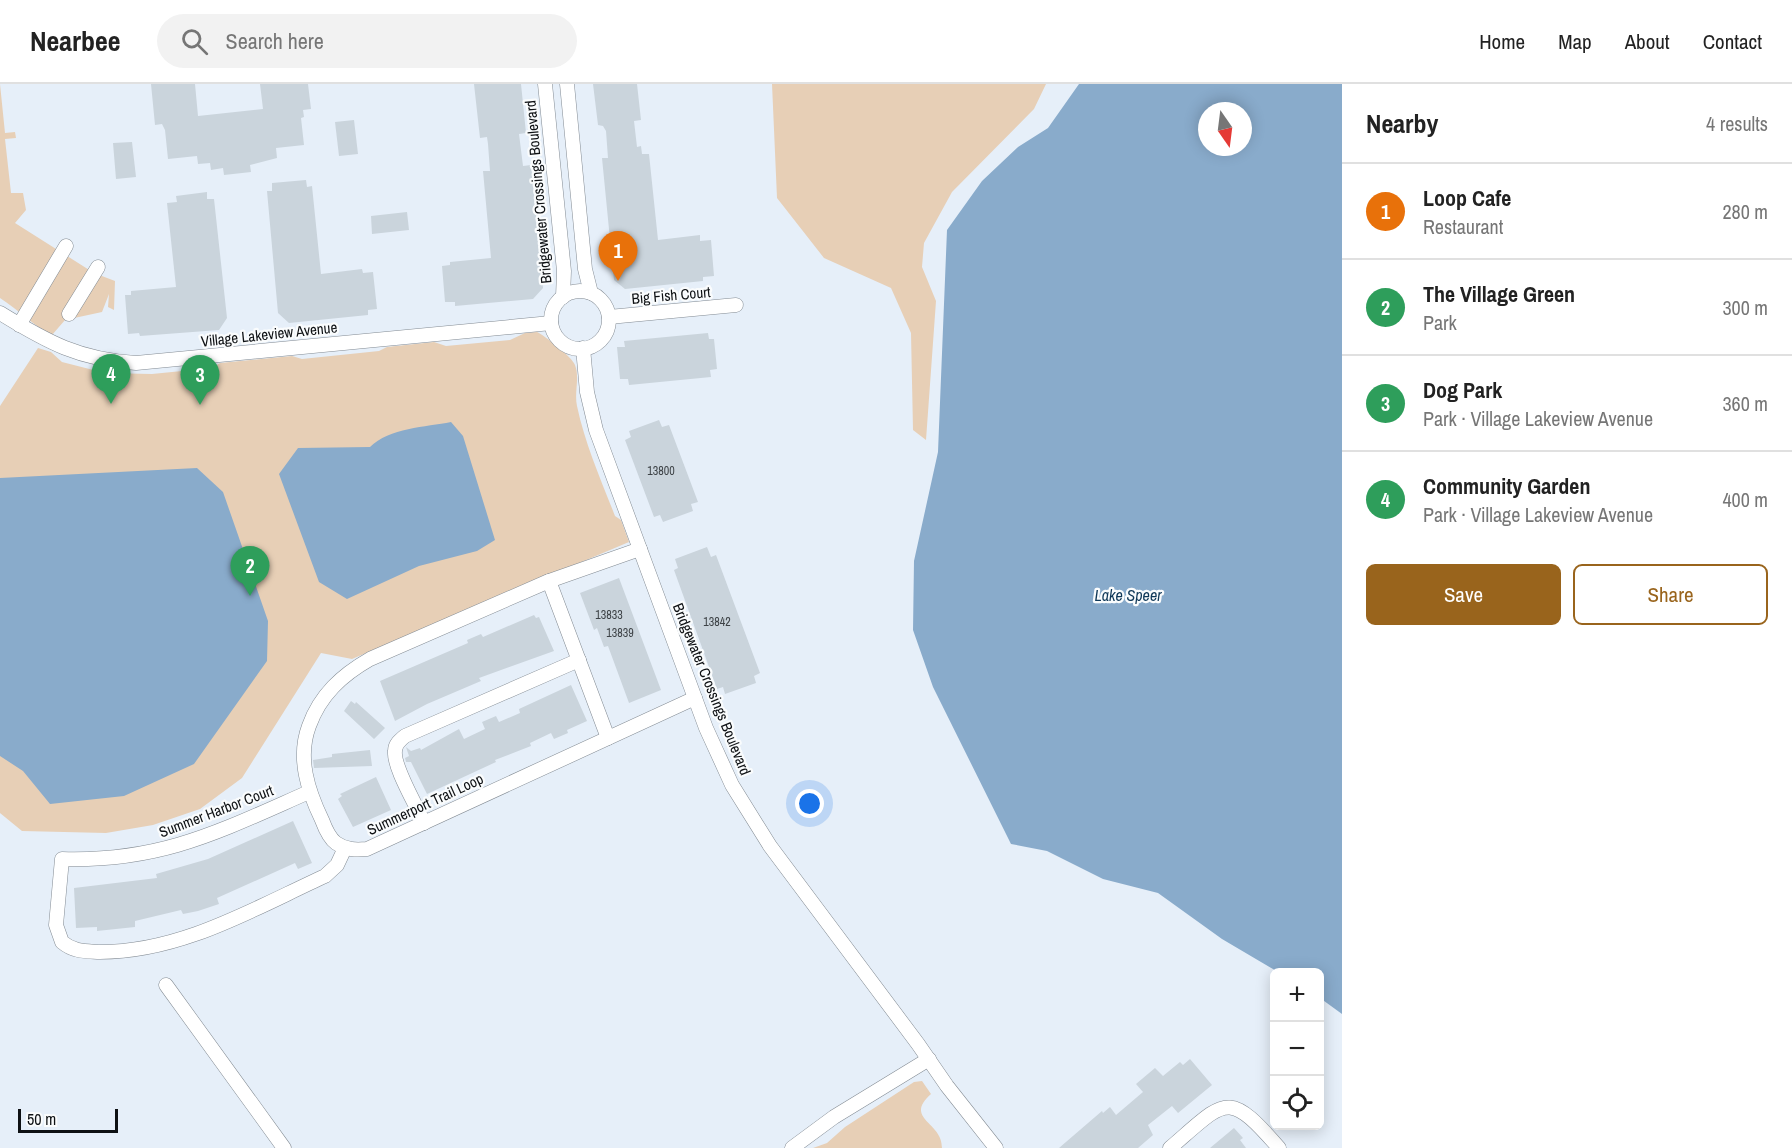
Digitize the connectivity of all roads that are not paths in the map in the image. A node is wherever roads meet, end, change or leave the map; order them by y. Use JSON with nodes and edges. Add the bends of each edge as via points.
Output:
{"nodes":[{"id":1,"x":545,"y":84,"type":"edge"},
{"id":2,"x":567,"y":84,"type":"edge"},
{"id":3,"x":66,"y":246,"type":"dead end"},
{"id":4,"x":98,"y":267,"type":"dead end"},
{"id":5,"x":591,"y":293,"type":"junction"},
{"id":6,"x":562,"y":297,"type":"junction"},
{"id":7,"x":736,"y":305,"type":"dead end"},
{"id":8,"x":0,"y":313,"type":"edge"},
{"id":9,"x":69,"y":314,"type":"dead end"},
{"id":10,"x":609,"y":317,"type":"junction"},
{"id":11,"x":551,"y":323,"type":"junction"},
{"id":12,"x":19,"y":324,"type":"junction"},
{"id":13,"x":583,"y":348,"type":"junction"},
{"id":14,"x":640,"y":549,"type":"junction"},
{"id":15,"x":549,"y":581,"type":"junction"},
{"id":16,"x":579,"y":660,"type":"junction"},
{"id":17,"x":695,"y":698,"type":"junction"},
{"id":18,"x":608,"y":738,"type":"junction"},
{"id":19,"x":309,"y":792,"type":"junction"},
{"id":20,"x":424,"y":823,"type":"junction"},
{"id":21,"x":345,"y":848,"type":"junction"},
{"id":22,"x":166,"y":985,"type":"dead end"},
{"id":23,"x":929,"y":1059,"type":"junction"},
{"id":24,"x":284,"y":1148,"type":"edge"},
{"id":25,"x":792,"y":1148,"type":"edge"},
{"id":26,"x":996,"y":1148,"type":"edge"},
{"id":27,"x":1170,"y":1148,"type":"edge"},
{"id":28,"x":1279,"y":1148,"type":"edge"}],
"edges":[{"from":1,"to":6,"type":"street","name":"Bridgewater Crossings Boulevard","via":[[564,272]]},
{"from":2,"to":5,"type":"street","via":[[585,269]]},
{"from":3,"to":12,"type":"street"},
{"from":4,"to":9,"type":"street"},
{"from":5,"to":6,"type":"street","via":[[576,291]]},
{"from":5,"to":10,"type":"street","via":[[603,302]]},
{"from":6,"to":11,"type":"street","via":[[554,308]]},
{"from":7,"to":10,"type":"street","name":"Big Fish Court"},
{"from":8,"to":12,"type":"street","name":"Village Lakeview Avenue"},
{"from":10,"to":13,"type":"street","via":[[602,338]]},
{"from":11,"to":12,"type":"street","name":"Village Lakeview Avenue","via":[[136,363],[78,355]]},
{"from":11,"to":13,"type":"street","via":[[562,342]]},
{"from":13,"to":14,"type":"street","name":"Bridgewater Crossings Boulevard","via":[[596,430]]},
{"from":14,"to":15,"type":"street"},
{"from":14,"to":17,"type":"street","name":"Bridgewater Crossings Boulevard"},
{"from":15,"to":16,"type":"street"},
{"from":15,"to":19,"type":"street","via":[[370,659],[336,682],[308,728],[304,765]]},
{"from":16,"to":18,"type":"street"},
{"from":16,"to":20,"type":"street","via":[[399,741],[396,762]]},
{"from":17,"to":18,"type":"street","name":"Summerport Trail Loop"},
{"from":17,"to":23,"type":"street","name":"Bridgewater Crossings Boulevard","via":[[715,751],[748,813]]},
{"from":18,"to":20,"type":"street","name":"Summerport Trail Loop"},
{"from":19,"to":21,"type":"street","via":[[328,833]]},
{"from":19,"to":21,"type":"street","name":"Summer Harbor Court","via":[[218,832],[157,852],[101,860],[62,859],[57,934],[62,942],[78,951],[110,952],[141,949],[204,931],[325,876],[337,865]]},
{"from":20,"to":21,"type":"street","name":"Summerport Trail Loop","via":[[367,849]]},
{"from":22,"to":24,"type":"street"},
{"from":23,"to":25,"type":"street","via":[[834,1117]]},
{"from":23,"to":26,"type":"street","name":"Bridgewater Crossings Boulevard"},
{"from":27,"to":28,"type":"street","via":[[1215,1111],[1231,1107],[1251,1116]]}]}
